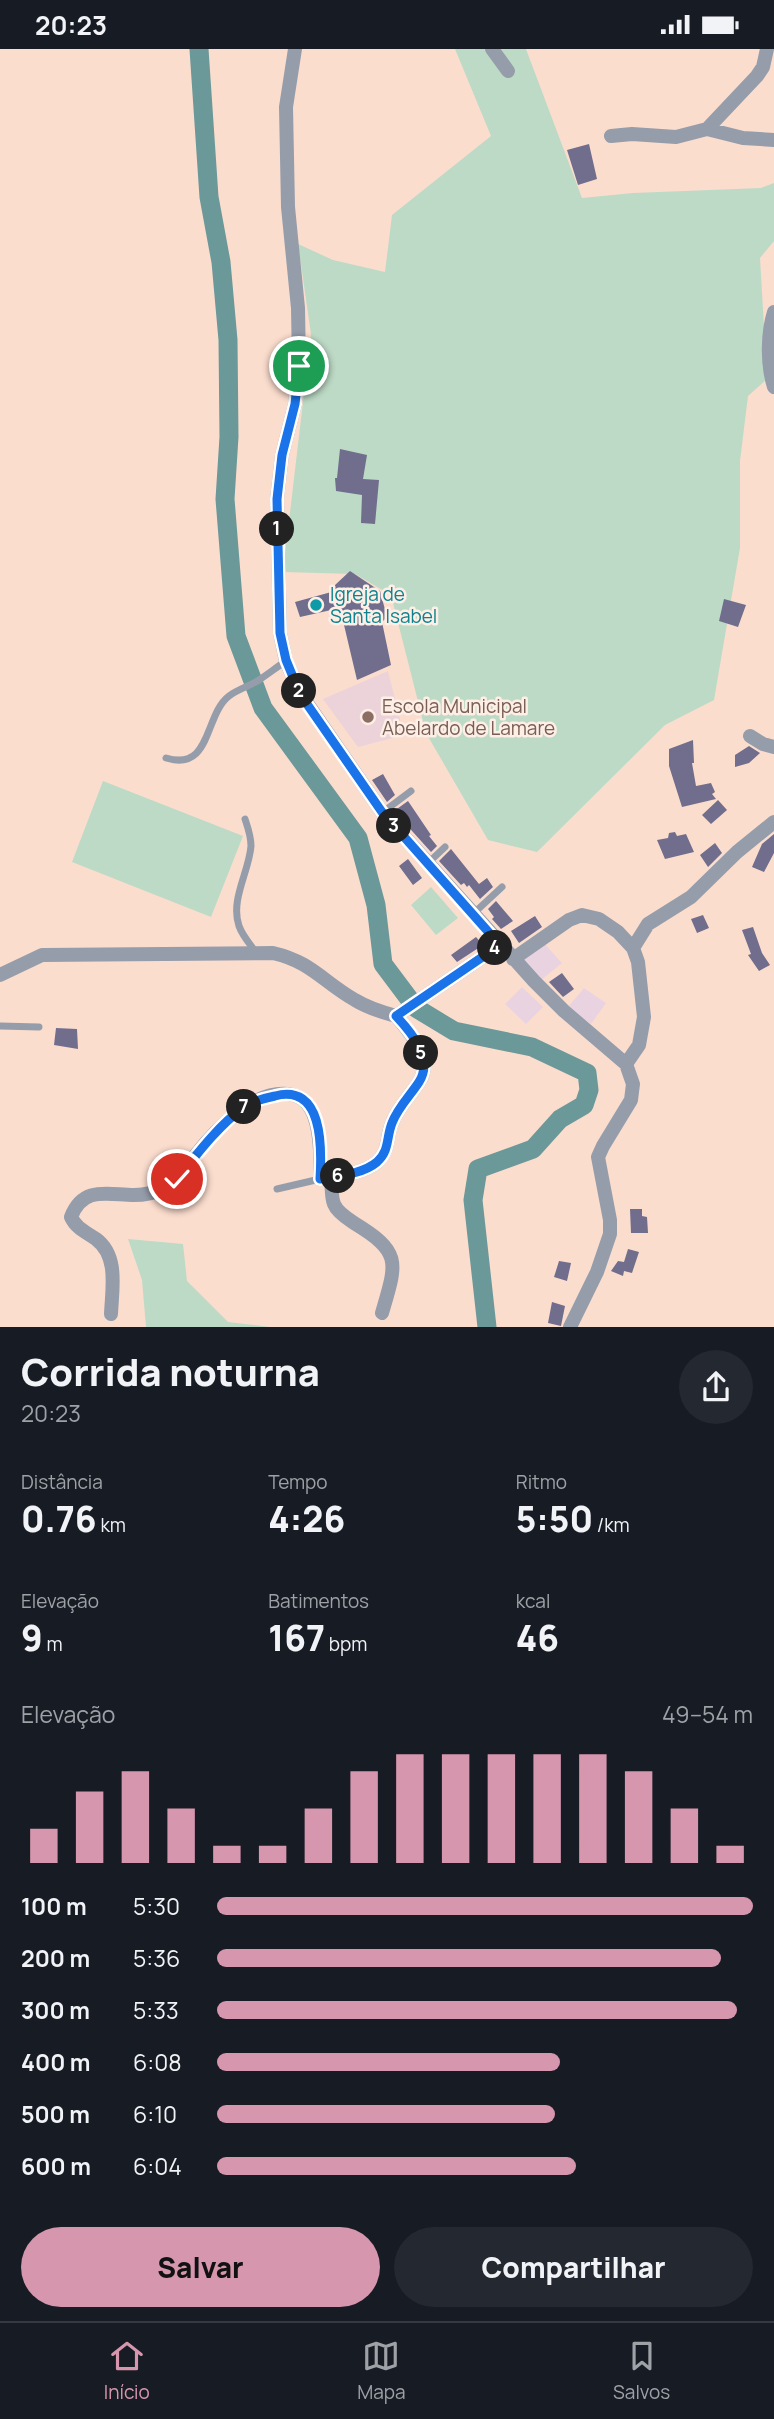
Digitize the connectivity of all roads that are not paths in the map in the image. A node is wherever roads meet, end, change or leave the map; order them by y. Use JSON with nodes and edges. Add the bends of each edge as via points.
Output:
{"nodes":[{"id":1,"x":295,"y":49,"type":"edge"},
{"id":2,"x":492,"y":49,"type":"edge"},
{"id":3,"x":767,"y":49,"type":"edge"},
{"id":4,"x":508,"y":71,"type":"dead end"},
{"id":5,"x":708,"y":129,"type":"junction"},
{"id":6,"x":611,"y":137,"type":"dead end"},
{"id":7,"x":774,"y":140,"type":"edge"},
{"id":8,"x":774,"y":312,"type":"edge"},
{"id":9,"x":774,"y":387,"type":"edge"},
{"id":10,"x":286,"y":660,"type":"junction"},
{"id":11,"x":750,"y":736,"type":"dead end"},
{"id":12,"x":774,"y":747,"type":"edge"},
{"id":13,"x":166,"y":758,"type":"dead end"},
{"id":14,"x":411,"y":791,"type":"dead end"},
{"id":15,"x":382,"y":812,"type":"junction"},
{"id":16,"x":245,"y":819,"type":"dead end"},
{"id":17,"x":774,"y":822,"type":"edge"},
{"id":18,"x":445,"y":847,"type":"dead end"},
{"id":19,"x":428,"y":864,"type":"junction"},
{"id":20,"x":502,"y":887,"type":"dead end"},
{"id":21,"x":473,"y":914,"type":"junction"},
{"id":22,"x":500,"y":945,"type":"junction"},
{"id":23,"x":633,"y":948,"type":"junction"},
{"id":24,"x":258,"y":954,"type":"junction"},
{"id":25,"x":513,"y":959,"type":"junction"},
{"id":26,"x":0,"y":975,"type":"edge"},
{"id":27,"x":400,"y":1013,"type":"junction"},
{"id":28,"x":0,"y":1026,"type":"edge"},
{"id":29,"x":39,"y":1027,"type":"dead end"},
{"id":30,"x":626,"y":1064,"type":"junction"},
{"id":31,"x":326,"y":1178,"type":"junction"},
{"id":32,"x":277,"y":1189,"type":"dead end"},
{"id":33,"x":382,"y":1313,"type":"dead end"},
{"id":34,"x":111,"y":1314,"type":"dead end"},
{"id":35,"x":570,"y":1327,"type":"edge"}],
"edges":[{"from":1,"to":10,"type":"street","via":[[286,107],[299,366],[277,499],[280,633]]},
{"from":2,"to":4,"type":"street"},
{"from":3,"to":5,"type":"street","via":[[757,76]]},
{"from":5,"to":6,"type":"street","via":[[676,137]]},
{"from":5,"to":7,"type":"street"},
{"from":8,"to":9,"type":"street","via":[[769,358]]},
{"from":10,"to":13,"type":"lane","via":[[229,696],[202,749],[185,759]]},
{"from":10,"to":15,"type":"street","via":[[300,694]]},
{"from":11,"to":12,"type":"street"},
{"from":14,"to":15,"type":"lane"},
{"from":15,"to":19,"type":"street"},
{"from":16,"to":24,"type":"lane","via":[[251,848],[240,888],[238,924]]},
{"from":17,"to":23,"type":"street","via":[[691,897],[648,925]]},
{"from":18,"to":19,"type":"lane"},
{"from":19,"to":21,"type":"street"},
{"from":20,"to":21,"type":"lane"},
{"from":21,"to":22,"type":"street"},
{"from":22,"to":25,"type":"street"},
{"from":22,"to":27,"type":"street"},
{"from":23,"to":25,"type":"street","via":[[599,919],[582,915]]},
{"from":23,"to":30,"type":"street","via":[[644,1017],[639,1045]]},
{"from":24,"to":26,"type":"street","via":[[42,955]]},
{"from":24,"to":27,"type":"street","via":[[294,958],[352,999],[372,1009]]},
{"from":25,"to":30,"type":"street"},
{"from":27,"to":31,"type":"street","via":[[423,1056],[425,1069],[420,1081],[391,1124],[387,1151],[376,1164]]},
{"from":28,"to":29,"type":"lane"},
{"from":30,"to":35,"type":"street","via":[[633,1084],[631,1100],[598,1157],[610,1234]]},
{"from":31,"to":32,"type":"lane"},
{"from":31,"to":33,"type":"street","via":[[334,1205],[385,1244],[392,1255]]},
{"from":31,"to":34,"type":"street","via":[[312,1106],[302,1097],[285,1093],[246,1106],[166,1187],[136,1195],[104,1191],[83,1199],[71,1217],[110,1255]]}]}
